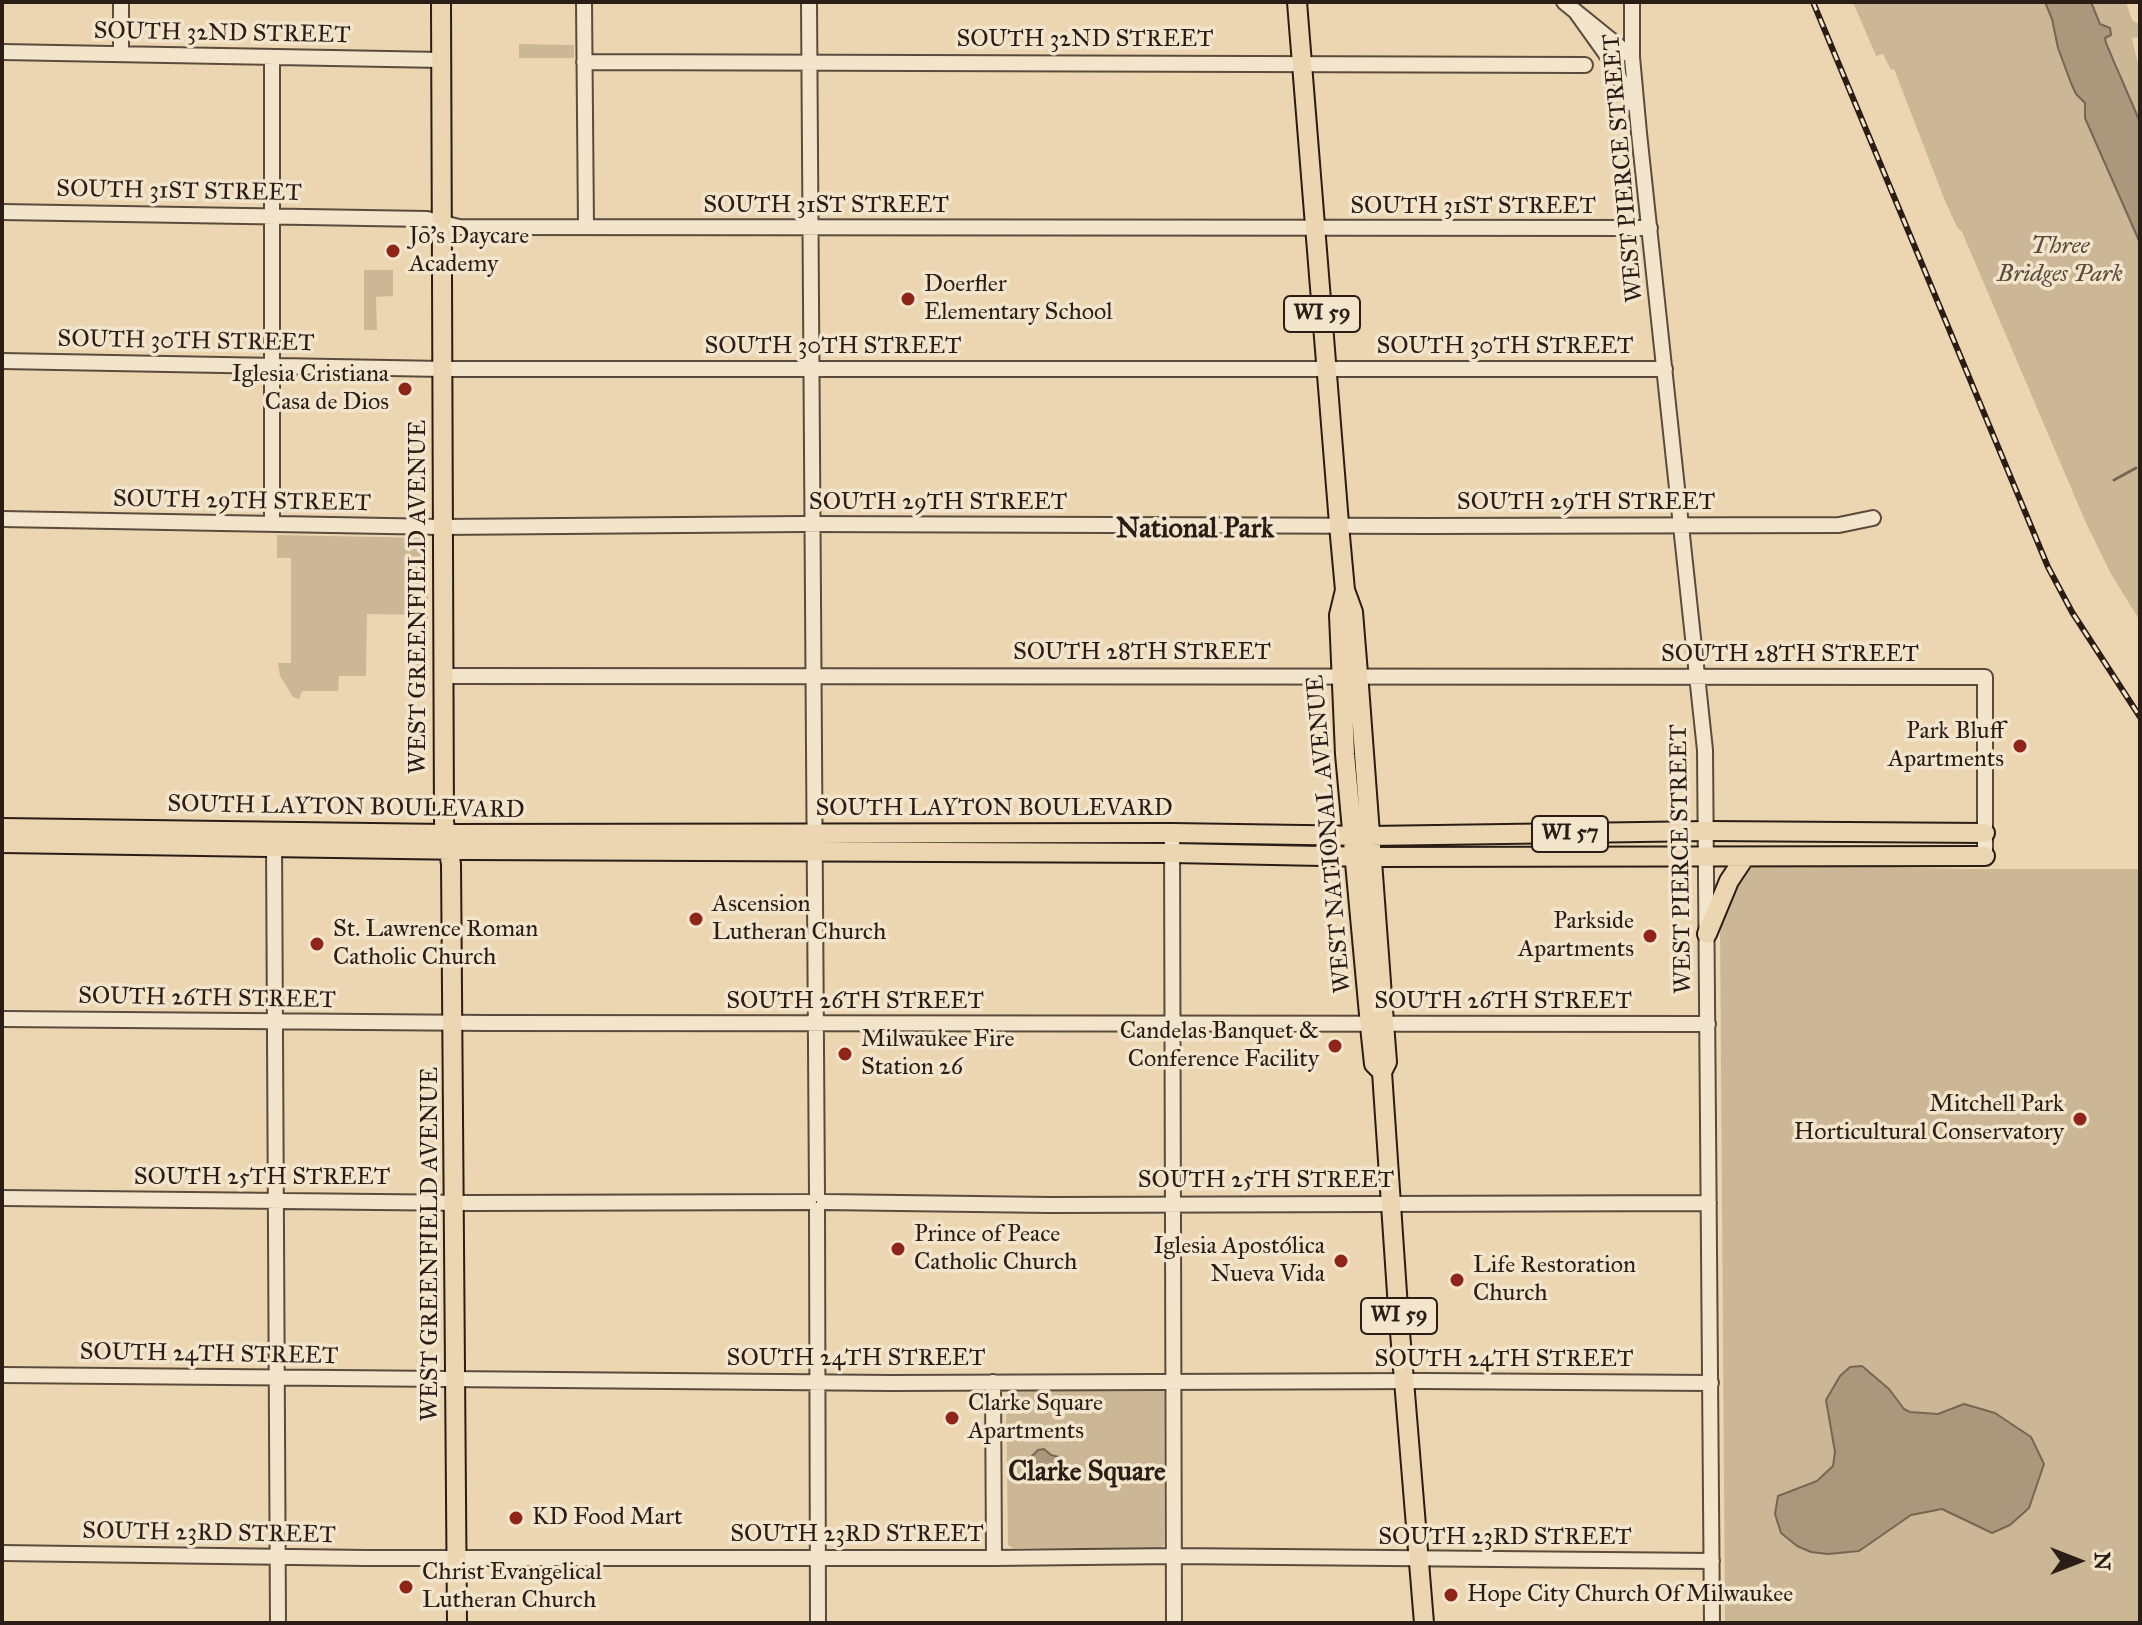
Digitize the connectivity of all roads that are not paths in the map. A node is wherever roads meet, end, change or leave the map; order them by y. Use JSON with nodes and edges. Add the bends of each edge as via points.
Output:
{"nodes":[{"id":1,"x":121,"y":2,"type":"edge"},
{"id":2,"x":441,"y":2,"type":"edge"},
{"id":3,"x":584,"y":2,"type":"edge"},
{"id":4,"x":809,"y":2,"type":"edge"},
{"id":5,"x":1297,"y":2,"type":"edge"},
{"id":6,"x":1564,"y":2,"type":"edge"},
{"id":7,"x":1632,"y":2,"type":"edge"},
{"id":8,"x":1576,"y":12,"type":"junction"},
{"id":9,"x":2,"y":52,"type":"edge"},
{"id":10,"x":121,"y":53,"type":"junction"},
{"id":11,"x":1632,"y":57,"type":"junction"},
{"id":12,"x":272,"y":58,"type":"junction"},
{"id":13,"x":442,"y":60,"type":"junction"},
{"id":14,"x":809,"y":61,"type":"junction"},
{"id":15,"x":584,"y":62,"type":"junction"},
{"id":16,"x":1302,"y":63,"type":"junction"},
{"id":17,"x":1585,"y":65,"type":"dead end"},
{"id":18,"x":1638,"y":117,"type":"junction"},
{"id":19,"x":2,"y":212,"type":"edge"},
{"id":20,"x":272,"y":215,"type":"junction"},
{"id":21,"x":442,"y":223,"type":"junction"},
{"id":22,"x":586,"y":227,"type":"junction"},
{"id":23,"x":812,"y":227,"type":"junction"},
{"id":24,"x":1650,"y":228,"type":"junction"},
{"id":25,"x":1315,"y":229,"type":"junction"},
{"id":26,"x":2,"y":361,"type":"edge"},
{"id":27,"x":272,"y":365,"type":"junction"},
{"id":28,"x":1327,"y":368,"type":"junction"},
{"id":29,"x":443,"y":369,"type":"junction"},
{"id":30,"x":812,"y":369,"type":"junction"},
{"id":31,"x":1665,"y":369,"type":"junction"},
{"id":32,"x":1873,"y":518,"type":"dead end"},
{"id":33,"x":2,"y":519,"type":"edge"},
{"id":34,"x":272,"y":524,"type":"junction"},
{"id":35,"x":813,"y":524,"type":"junction"},
{"id":36,"x":1682,"y":524,"type":"junction"},
{"id":37,"x":1339,"y":525,"type":"junction"},
{"id":38,"x":442,"y":527,"type":"junction"},
{"id":39,"x":815,"y":675,"type":"junction"},
{"id":40,"x":444,"y":676,"type":"junction"},
{"id":41,"x":1350,"y":676,"type":"junction"},
{"id":42,"x":1696,"y":676,"type":"junction"},
{"id":43,"x":2,"y":828,"type":"edge"},
{"id":44,"x":1708,"y":831,"type":"junction"},
{"id":45,"x":815,"y":832,"type":"junction"},
{"id":46,"x":1172,"y":833,"type":"junction"},
{"id":47,"x":1985,"y":833,"type":"junction"},
{"id":48,"x":1534,"y":834,"type":"junction"},
{"id":49,"x":1361,"y":835,"type":"junction"},
{"id":50,"x":274,"y":839,"type":"junction"},
{"id":51,"x":448,"y":842,"type":"junction"},
{"id":52,"x":2,"y":843,"type":"edge"},
{"id":53,"x":815,"y":853,"type":"junction"},
{"id":54,"x":1172,"y":853,"type":"junction"},
{"id":55,"x":1985,"y":856,"type":"joint"},
{"id":56,"x":1363,"y":857,"type":"junction"},
{"id":57,"x":1479,"y":857,"type":"junction"},
{"id":58,"x":1708,"y":857,"type":"junction"},
{"id":59,"x":1745,"y":857,"type":"junction"},
{"id":60,"x":1707,"y":934,"type":"junction"},
{"id":61,"x":2,"y":1019,"type":"edge"},
{"id":62,"x":277,"y":1022,"type":"junction"},
{"id":63,"x":453,"y":1023,"type":"junction"},
{"id":64,"x":816,"y":1023,"type":"junction"},
{"id":65,"x":1172,"y":1024,"type":"junction"},
{"id":66,"x":1708,"y":1024,"type":"junction"},
{"id":67,"x":1377,"y":1025,"type":"junction"},
{"id":68,"x":2,"y":1198,"type":"edge"},
{"id":69,"x":277,"y":1200,"type":"junction"},
{"id":70,"x":455,"y":1202,"type":"junction"},
{"id":71,"x":817,"y":1202,"type":"junction"},
{"id":72,"x":1174,"y":1203,"type":"junction"},
{"id":73,"x":1391,"y":1203,"type":"junction"},
{"id":74,"x":1709,"y":1203,"type":"junction"},
{"id":75,"x":2,"y":1375,"type":"edge"},
{"id":76,"x":276,"y":1378,"type":"junction"},
{"id":77,"x":456,"y":1379,"type":"junction"},
{"id":78,"x":1174,"y":1381,"type":"junction"},
{"id":79,"x":1404,"y":1381,"type":"junction"},
{"id":80,"x":817,"y":1382,"type":"junction"},
{"id":81,"x":993,"y":1382,"type":"junction"},
{"id":82,"x":1711,"y":1383,"type":"junction"},
{"id":83,"x":2,"y":1553,"type":"edge"},
{"id":84,"x":278,"y":1556,"type":"junction"},
{"id":85,"x":818,"y":1556,"type":"junction"},
{"id":86,"x":1174,"y":1556,"type":"junction"},
{"id":87,"x":457,"y":1558,"type":"junction"},
{"id":88,"x":994,"y":1558,"type":"junction"},
{"id":89,"x":1419,"y":1560,"type":"junction"},
{"id":90,"x":1712,"y":1561,"type":"junction"},
{"id":91,"x":278,"y":1623,"type":"edge"},
{"id":92,"x":457,"y":1623,"type":"edge"},
{"id":93,"x":818,"y":1623,"type":"edge"},
{"id":94,"x":1174,"y":1623,"type":"edge"},
{"id":95,"x":1424,"y":1623,"type":"edge"},
{"id":96,"x":1712,"y":1623,"type":"edge"}],
"edges":[{"from":1,"to":10,"type":"street"},
{"from":2,"to":13,"type":"main road","name":"WEST GREENFIELD AVENUE"},
{"from":3,"to":15,"type":"street"},
{"from":4,"to":14,"type":"street"},
{"from":5,"to":16,"type":"main road","name":"WEST NATIONAL AVENUE","number":"WI 59"},
{"from":6,"to":8,"type":"street"},
{"from":7,"to":11,"type":"street","name":"WEST PIERCE STREET"},
{"from":8,"to":11,"type":"street"},
{"from":8,"to":18,"type":"street","via":[[1611,61]]},
{"from":9,"to":10,"type":"street","name":"SOUTH 32ND STREET"},
{"from":10,"to":12,"type":"street","name":"SOUTH 32ND STREET"},
{"from":11,"to":18,"type":"street","name":"WEST PIERCE STREET"},
{"from":12,"to":13,"type":"street","name":"SOUTH 32ND STREET"},
{"from":12,"to":20,"type":"street"},
{"from":13,"to":21,"type":"main road","name":"WEST GREENFIELD AVENUE"},
{"from":14,"to":15,"type":"street","name":"SOUTH 32ND STREET"},
{"from":14,"to":16,"type":"street","name":"SOUTH 32ND STREET"},
{"from":14,"to":23,"type":"street"},
{"from":15,"to":22,"type":"street"},
{"from":16,"to":17,"type":"street","name":"SOUTH 32ND STREET"},
{"from":16,"to":25,"type":"main road","name":"WEST NATIONAL AVENUE","number":"WI 59"},
{"from":18,"to":24,"type":"street","name":"WEST PIERCE STREET"},
{"from":19,"to":20,"type":"street","name":"SOUTH 31ST STREET"},
{"from":20,"to":21,"type":"street","name":"SOUTH 31ST STREET"},
{"from":20,"to":27,"type":"street"},
{"from":21,"to":22,"type":"street","name":"SOUTH 31ST STREET"},
{"from":21,"to":29,"type":"main road","name":"WEST GREENFIELD AVENUE"},
{"from":22,"to":23,"type":"street","name":"SOUTH 31ST STREET"},
{"from":23,"to":25,"type":"street","name":"SOUTH 31ST STREET"},
{"from":23,"to":30,"type":"street"},
{"from":24,"to":25,"type":"street","name":"SOUTH 31ST STREET"},
{"from":24,"to":31,"type":"street","name":"WEST PIERCE STREET"},
{"from":25,"to":28,"type":"main road","name":"WEST NATIONAL AVENUE","number":"WI 59"},
{"from":26,"to":27,"type":"street","name":"SOUTH 30TH STREET"},
{"from":27,"to":29,"type":"street","name":"SOUTH 30TH STREET"},
{"from":27,"to":34,"type":"street"},
{"from":28,"to":30,"type":"street","name":"SOUTH 30TH STREET"},
{"from":28,"to":31,"type":"street","name":"SOUTH 30TH STREET"},
{"from":28,"to":37,"type":"main road","name":"WEST NATIONAL AVENUE","number":"WI 59"},
{"from":29,"to":30,"type":"street","name":"SOUTH 30TH STREET"},
{"from":29,"to":38,"type":"main road","name":"WEST GREENFIELD AVENUE"},
{"from":30,"to":35,"type":"street"},
{"from":31,"to":36,"type":"street","name":"WEST PIERCE STREET"},
{"from":32,"to":36,"type":"street","name":"SOUTH 29TH STREET","via":[[1839,525]]},
{"from":33,"to":34,"type":"street","name":"SOUTH 29TH STREET"},
{"from":34,"to":38,"type":"street","name":"SOUTH 29TH STREET"},
{"from":35,"to":37,"type":"street","name":"SOUTH 29TH STREET"},
{"from":35,"to":38,"type":"street","name":"SOUTH 29TH STREET"},
{"from":35,"to":39,"type":"street"},
{"from":36,"to":37,"type":"street","name":"SOUTH 29TH STREET"},
{"from":36,"to":42,"type":"street","name":"WEST PIERCE STREET"},
{"from":37,"to":41,"type":"main road","name":"WEST NATIONAL AVENUE","number":"WI 59","via":[[1345,590],[1353,612]]},
{"from":38,"to":40,"type":"main road","name":"WEST GREENFIELD AVENUE"},
{"from":39,"to":40,"type":"street","name":"SOUTH 28TH STREET"},
{"from":39,"to":41,"type":"street","name":"SOUTH 28TH STREET"},
{"from":39,"to":45,"type":"street"},
{"from":40,"to":51,"type":"main road","name":"WEST GREENFIELD AVENUE"},
{"from":41,"to":42,"type":"street","name":"SOUTH 28TH STREET"},
{"from":41,"to":49,"type":"main road","name":"WEST NATIONAL AVENUE","number":"WI 59"},
{"from":42,"to":44,"type":"street","name":"WEST PIERCE STREET"},
{"from":42,"to":47,"type":"street","name":"SOUTH 28TH STREET","via":[[1985,677]]},
{"from":43,"to":50,"type":"main road","name":"SOUTH LAYTON BOULEVARD"},
{"from":44,"to":47,"type":"main road","name":"SOUTH LAYTON BOULEVARD","number":"WI 57"},
{"from":44,"to":48,"type":"main road","name":"SOUTH LAYTON BOULEVARD","number":"WI 57"},
{"from":44,"to":58,"type":"street","name":"WEST PIERCE STREET"},
{"from":45,"to":46,"type":"main road","name":"SOUTH LAYTON BOULEVARD"},
{"from":45,"to":51,"type":"main road","name":"SOUTH LAYTON BOULEVARD"},
{"from":45,"to":53,"type":"street"},
{"from":46,"to":49,"type":"main road","name":"SOUTH LAYTON BOULEVARD"},
{"from":46,"to":54,"type":"street"},
{"from":47,"to":55,"type":"street"},
{"from":48,"to":49,"type":"main road","name":"SOUTH LAYTON BOULEVARD","number":"WI 57"},
{"from":48,"to":57,"type":"main road","via":[[1484,842]]},
{"from":49,"to":56,"type":"main road","name":"WEST NATIONAL AVENUE","number":"WI 59"},
{"from":50,"to":51,"type":"main road","name":"SOUTH LAYTON BOULEVARD"},
{"from":50,"to":52,"type":"main road","name":"SOUTH LAYTON BOULEVARD"},
{"from":50,"to":62,"type":"street"},
{"from":51,"to":53,"type":"main road","name":"SOUTH LAYTON BOULEVARD"},
{"from":51,"to":63,"type":"main road","name":"WEST GREENFIELD AVENUE"},
{"from":53,"to":54,"type":"main road","name":"SOUTH LAYTON BOULEVARD"},
{"from":53,"to":64,"type":"street"},
{"from":54,"to":56,"type":"main road","name":"SOUTH LAYTON BOULEVARD"},
{"from":54,"to":65,"type":"street"},
{"from":55,"to":59,"type":"main road","name":"SOUTH LAYTON BOULEVARD","number":"WI 57"},
{"from":56,"to":57,"type":"main road","name":"SOUTH LAYTON BOULEVARD","number":"WI 57"},
{"from":56,"to":67,"type":"main road","name":"WEST NATIONAL AVENUE","number":"WI 59"},
{"from":57,"to":58,"type":"main road","name":"SOUTH LAYTON BOULEVARD","number":"WI 57"},
{"from":58,"to":59,"type":"main road","name":"SOUTH LAYTON BOULEVARD","number":"WI 57"},
{"from":58,"to":60,"type":"street","name":"WEST PIERCE STREET"},
{"from":59,"to":60,"type":"main road"},
{"from":60,"to":66,"type":"street","name":"WEST PIERCE STREET"},
{"from":61,"to":62,"type":"street","name":"SOUTH 26TH STREET"},
{"from":62,"to":63,"type":"street","name":"SOUTH 26TH STREET"},
{"from":62,"to":69,"type":"street"},
{"from":63,"to":64,"type":"street","name":"SOUTH 26TH STREET"},
{"from":63,"to":70,"type":"main road","name":"WEST GREENFIELD AVENUE"},
{"from":64,"to":65,"type":"street","name":"SOUTH 26TH STREET"},
{"from":64,"to":71,"type":"street"},
{"from":65,"to":67,"type":"street","name":"SOUTH 26TH STREET"},
{"from":65,"to":72,"type":"street"},
{"from":66,"to":67,"type":"street","name":"SOUTH 26TH STREET"},
{"from":66,"to":74,"type":"street","name":"WEST PIERCE STREET"},
{"from":67,"to":73,"type":"main road","name":"WEST NATIONAL AVENUE","number":"WI 59","via":[[1374,1064],[1382,1072]]},
{"from":68,"to":69,"type":"street","name":"SOUTH 25TH STREET"},
{"from":69,"to":70,"type":"street","name":"SOUTH 25TH STREET"},
{"from":69,"to":76,"type":"street"},
{"from":70,"to":71,"type":"street","name":"SOUTH 25TH STREET"},
{"from":70,"to":77,"type":"main road","name":"WEST GREENFIELD AVENUE"},
{"from":71,"to":72,"type":"street","name":"SOUTH 25TH STREET"},
{"from":71,"to":80,"type":"street"},
{"from":72,"to":73,"type":"street","name":"SOUTH 25TH STREET"},
{"from":72,"to":78,"type":"street"},
{"from":73,"to":74,"type":"street","name":"SOUTH 25TH STREET"},
{"from":73,"to":79,"type":"main road","name":"WEST NATIONAL AVENUE","number":"WI 59"},
{"from":74,"to":82,"type":"street","name":"WEST PIERCE STREET"},
{"from":75,"to":76,"type":"street","name":"SOUTH 24TH STREET"},
{"from":76,"to":77,"type":"street","name":"SOUTH 24TH STREET"},
{"from":76,"to":84,"type":"street"},
{"from":77,"to":80,"type":"street","name":"SOUTH 24TH STREET"},
{"from":77,"to":87,"type":"main road","name":"WEST GREENFIELD AVENUE"},
{"from":78,"to":79,"type":"street","name":"SOUTH 24TH STREET"},
{"from":78,"to":81,"type":"street","name":"SOUTH 24TH STREET"},
{"from":78,"to":86,"type":"street"},
{"from":79,"to":82,"type":"street","name":"SOUTH 24TH STREET"},
{"from":79,"to":89,"type":"main road","name":"WEST NATIONAL AVENUE","number":"WI 59"},
{"from":80,"to":81,"type":"street","name":"SOUTH 24TH STREET"},
{"from":80,"to":85,"type":"street"},
{"from":81,"to":88,"type":"street"},
{"from":82,"to":90,"type":"street","name":"WEST PIERCE STREET"},
{"from":83,"to":84,"type":"street","name":"SOUTH 23RD STREET"},
{"from":84,"to":87,"type":"street","name":"SOUTH 23RD STREET"},
{"from":84,"to":91,"type":"street"},
{"from":85,"to":87,"type":"street","name":"SOUTH 23RD STREET"},
{"from":85,"to":88,"type":"street","name":"SOUTH 23RD STREET"},
{"from":85,"to":93,"type":"street"},
{"from":86,"to":88,"type":"street","name":"SOUTH 23RD STREET"},
{"from":86,"to":89,"type":"street","name":"SOUTH 23RD STREET"},
{"from":86,"to":94,"type":"street"},
{"from":87,"to":92,"type":"main road","name":"WEST GREENFIELD AVENUE"},
{"from":89,"to":90,"type":"street","name":"SOUTH 23RD STREET"},
{"from":89,"to":95,"type":"main road","name":"WEST NATIONAL AVENUE","number":"WI 59"},
{"from":90,"to":96,"type":"street","name":"WEST PIERCE STREET"}]}
